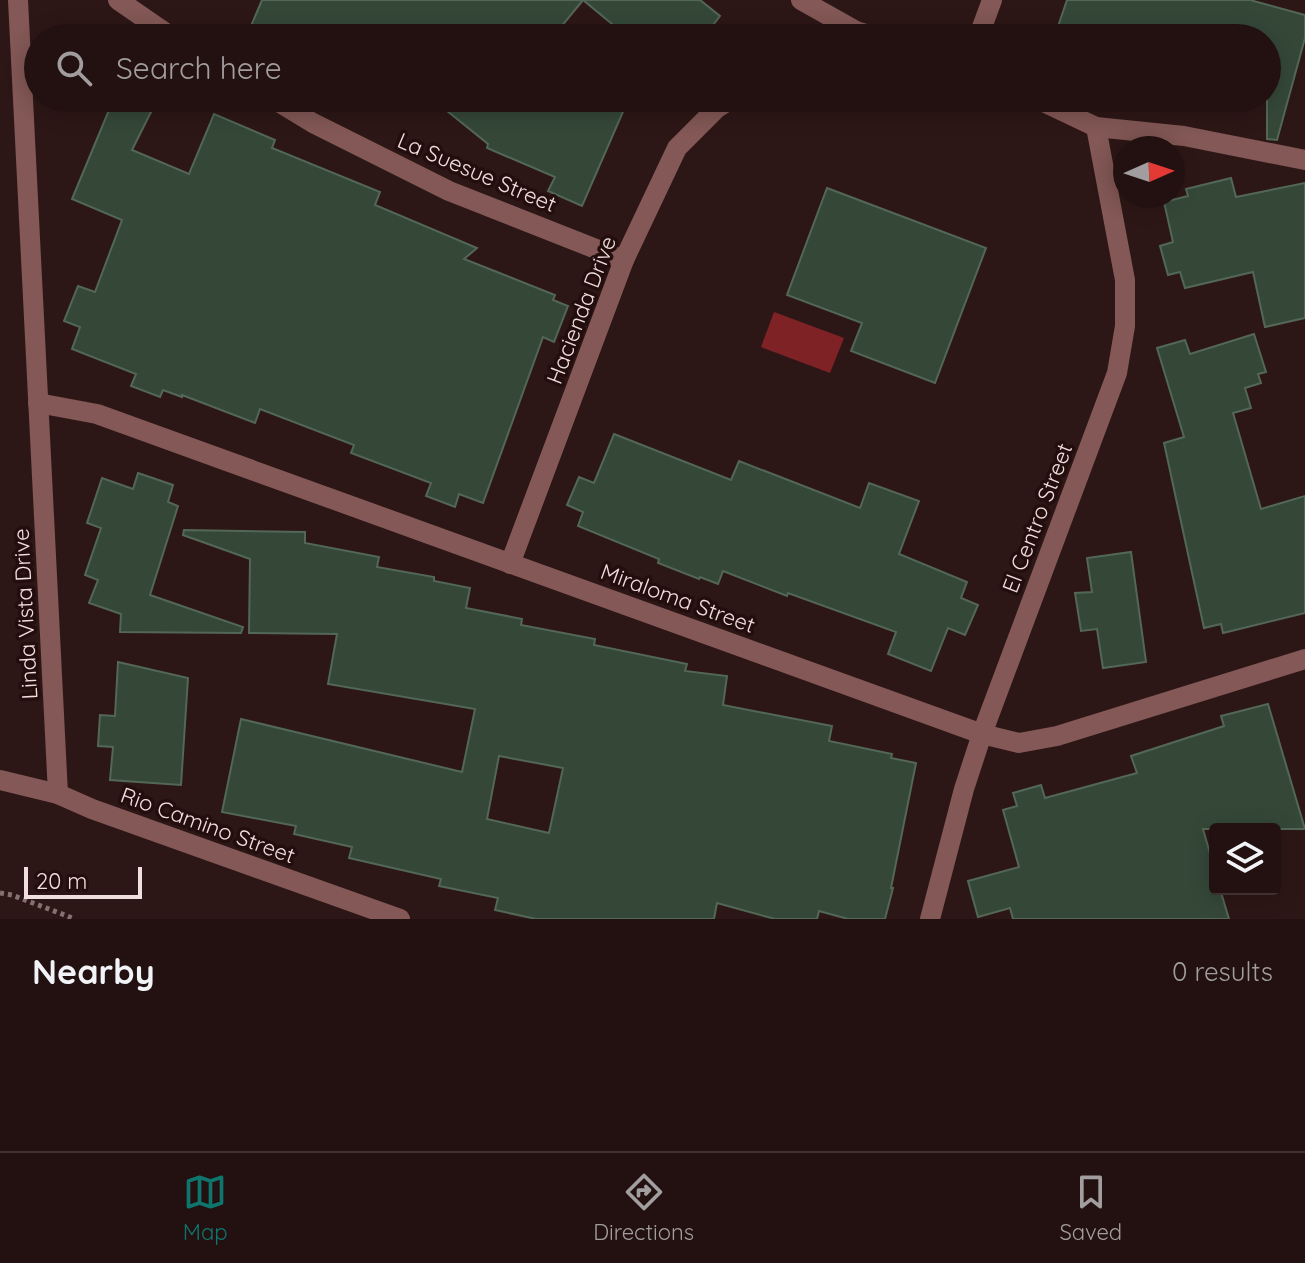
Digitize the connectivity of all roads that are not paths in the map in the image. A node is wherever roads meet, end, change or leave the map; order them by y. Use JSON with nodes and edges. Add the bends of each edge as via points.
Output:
{"nodes":[{"id":1,"x":18,"y":0,"type":"edge"},
{"id":2,"x":118,"y":0,"type":"edge"},
{"id":3,"x":801,"y":0,"type":"edge"},
{"id":4,"x":992,"y":0,"type":"edge"},
{"id":5,"x":153,"y":24,"type":"edge"},
{"id":6,"x":835,"y":24,"type":"edge"},
{"id":7,"x":983,"y":24,"type":"edge"},
{"id":8,"x":295,"y":112,"type":"edge"},
{"id":9,"x":713,"y":112,"type":"edge"},
{"id":10,"x":1064,"y":112,"type":"edge"},
{"id":11,"x":1096,"y":127,"type":"junction"},
{"id":12,"x":1305,"y":160,"type":"edge"},
{"id":13,"x":624,"y":260,"type":"junction"},
{"id":14,"x":38,"y":403,"type":"junction"},
{"id":15,"x":510,"y":564,"type":"junction"},
{"id":16,"x":1305,"y":659,"type":"edge"},
{"id":17,"x":982,"y":734,"type":"junction"},
{"id":18,"x":0,"y":780,"type":"edge"},
{"id":19,"x":58,"y":794,"type":"junction"},
{"id":20,"x":400,"y":919,"type":"edge"},
{"id":21,"x":930,"y":919,"type":"edge"}],
"edges":[{"from":1,"to":14,"type":"street","name":"Linda Vista Drive"},
{"from":2,"to":5,"type":"street"},
{"from":3,"to":6,"type":"street"},
{"from":4,"to":7,"type":"street"},
{"from":8,"to":13,"type":"street","name":"La Suesue Street","via":[[449,191]]},
{"from":9,"to":13,"type":"street","name":"Hacienda Drive","via":[[677,148]]},
{"from":10,"to":11,"type":"street"},
{"from":11,"to":12,"type":"street","via":[[1184,136]]},
{"from":11,"to":17,"type":"street","name":"El Centro Street","via":[[1125,280],[1117,373]]},
{"from":13,"to":15,"type":"street","name":"Hacienda Drive"},
{"from":14,"to":15,"type":"street","name":"Miraloma Street","via":[[97,414]]},
{"from":14,"to":19,"type":"street","name":"Linda Vista Drive"},
{"from":15,"to":17,"type":"street","name":"Miraloma Street"},
{"from":16,"to":17,"type":"street","name":"Miraloma Street","via":[[1057,736],[1019,743]]},
{"from":17,"to":21,"type":"street","name":"El Centro Street"},
{"from":18,"to":19,"type":"street","name":"Rio Camino Street"},
{"from":19,"to":20,"type":"street","name":"Rio Camino Street"}]}
